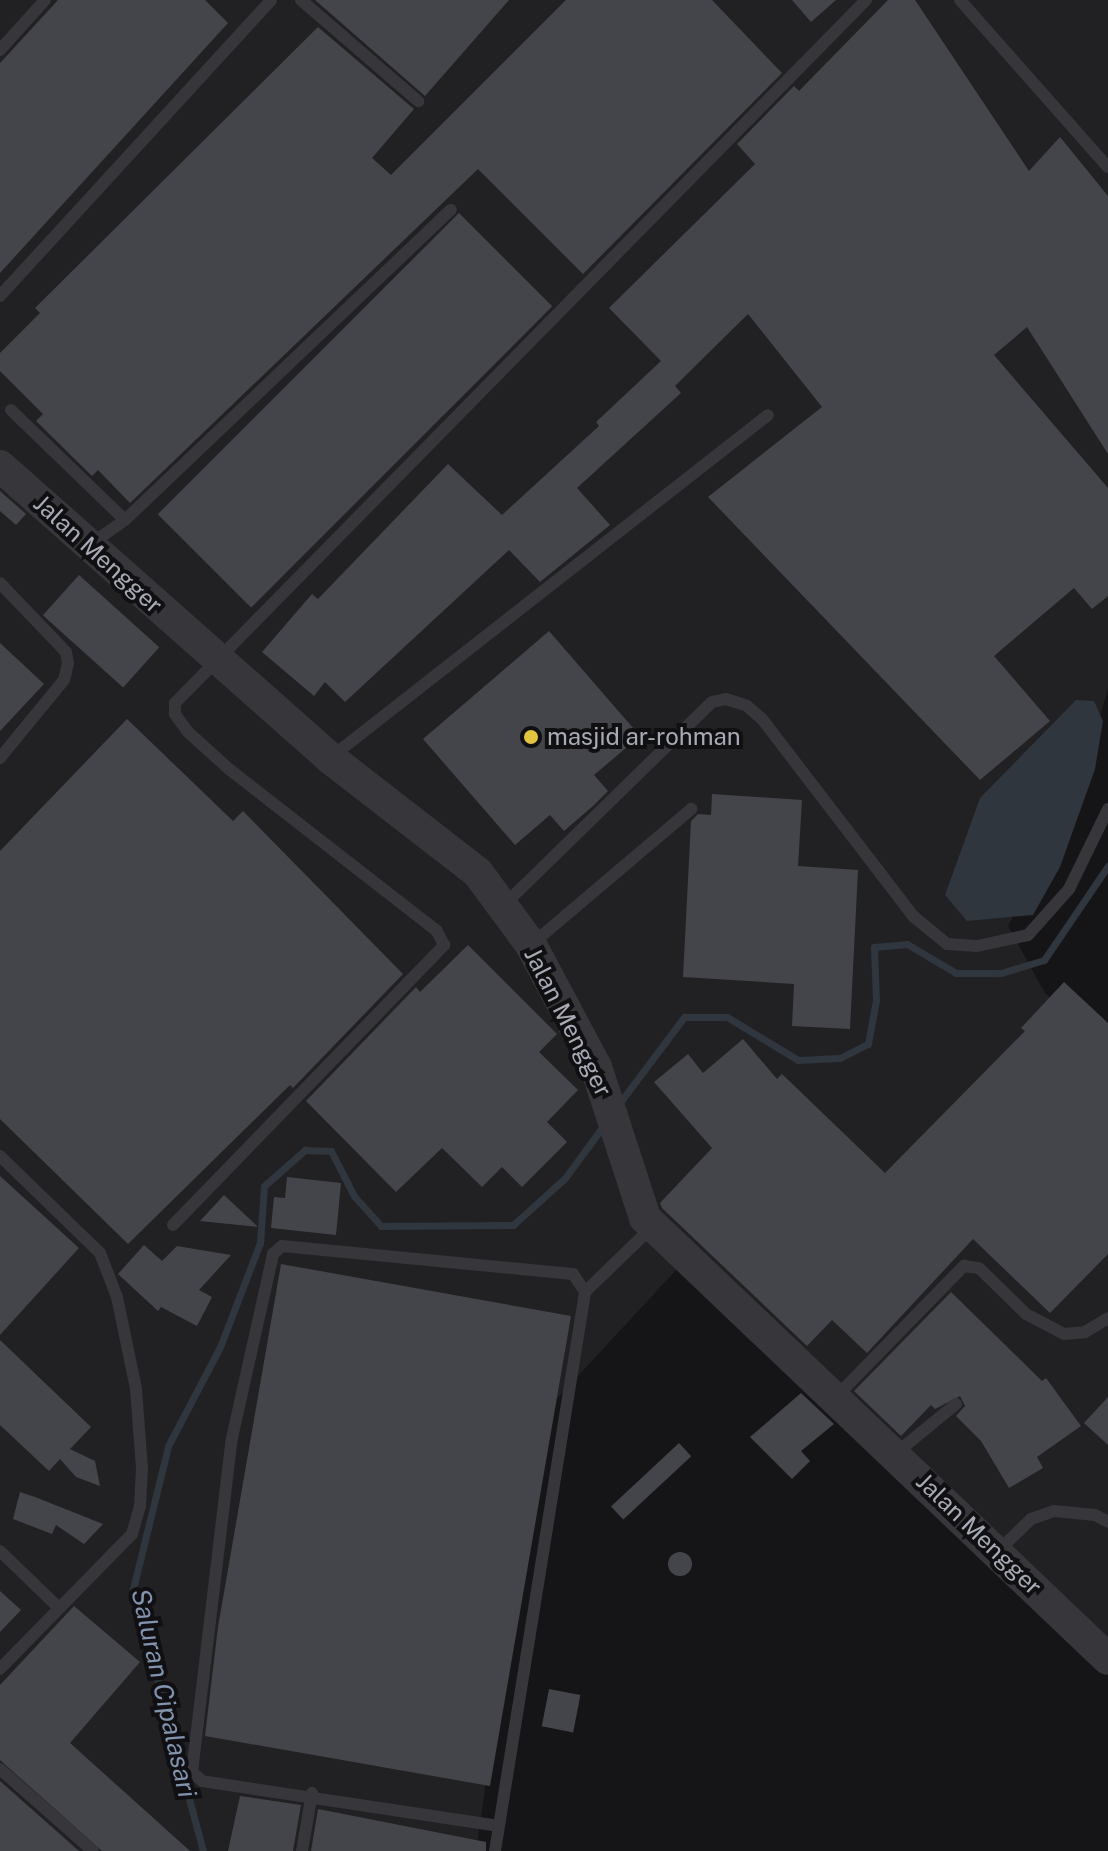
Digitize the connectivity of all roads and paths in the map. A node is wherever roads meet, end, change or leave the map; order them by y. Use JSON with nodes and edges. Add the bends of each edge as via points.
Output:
{"nodes":[{"id":1,"x":45,"y":0,"type":"edge"},
{"id":2,"x":271,"y":0,"type":"edge"},
{"id":3,"x":301,"y":0,"type":"edge"},
{"id":4,"x":866,"y":0,"type":"edge"},
{"id":5,"x":960,"y":0,"type":"edge"},
{"id":6,"x":0,"y":50,"type":"edge"},
{"id":7,"x":418,"y":101,"type":"dead end"},
{"id":8,"x":1108,"y":167,"type":"edge"},
{"id":9,"x":451,"y":210,"type":"dead end"},
{"id":10,"x":0,"y":296,"type":"edge"},
{"id":11,"x":11,"y":410,"type":"dead end"},
{"id":12,"x":768,"y":415,"type":"dead end"},
{"id":13,"x":0,"y":466,"type":"edge"},
{"id":14,"x":125,"y":520,"type":"junction"},
{"id":15,"x":89,"y":544,"type":"junction"},
{"id":16,"x":0,"y":583,"type":"edge"},
{"id":17,"x":214,"y":659,"type":"junction"},
{"id":18,"x":0,"y":758,"type":"edge"},
{"id":19,"x":330,"y":758,"type":"junction"},
{"id":20,"x":691,"y":809,"type":"dead end"},
{"id":21,"x":1108,"y":809,"type":"edge"},
{"id":22,"x":505,"y":904,"type":"junction"},
{"id":23,"x":531,"y":945,"type":"junction"},
{"id":24,"x":0,"y":1156,"type":"edge"},
{"id":25,"x":173,"y":1225,"type":"dead end"},
{"id":26,"x":653,"y":1226,"type":"junction"},
{"id":27,"x":585,"y":1292,"type":"junction"},
{"id":28,"x":1108,"y":1318,"type":"edge"},
{"id":29,"x":834,"y":1399,"type":"junction"},
{"id":30,"x":956,"y":1404,"type":"dead end"},
{"id":31,"x":895,"y":1454,"type":"junction"},
{"id":32,"x":1108,"y":1522,"type":"edge"},
{"id":33,"x":0,"y":1551,"type":"edge"},
{"id":34,"x":997,"y":1552,"type":"junction"},
{"id":35,"x":59,"y":1608,"type":"junction"},
{"id":36,"x":1108,"y":1659,"type":"edge"},
{"id":37,"x":0,"y":1669,"type":"edge"},
{"id":38,"x":0,"y":1769,"type":"edge"},
{"id":39,"x":312,"y":1793,"type":"junction"},
{"id":40,"x":499,"y":1826,"type":"junction"},
{"id":41,"x":93,"y":1851,"type":"edge"},
{"id":42,"x":302,"y":1851,"type":"edge"},
{"id":43,"x":495,"y":1851,"type":"edge"}],
"edges":[{"from":1,"to":6,"type":"lane"},
{"from":2,"to":10,"type":"lane"},
{"from":3,"to":7,"type":"lane"},
{"from":4,"to":17,"type":"lane"},
{"from":5,"to":8,"type":"lane"},
{"from":9,"to":14,"type":"lane"},
{"from":11,"to":14,"type":"lane"},
{"from":12,"to":19,"type":"lane"},
{"from":13,"to":15,"type":"street","name":"Jalan Mengger"},
{"from":14,"to":15,"type":"lane"},
{"from":15,"to":17,"type":"street","name":"Jalan Mengger"},
{"from":16,"to":18,"type":"lane","via":[[66,652],[68,663],[64,680]]},
{"from":17,"to":19,"type":"street","name":"Jalan Mengger"},
{"from":17,"to":25,"type":"lane","via":[[175,703],[175,714],[188,732],[437,931],[444,945]]},
{"from":19,"to":22,"type":"street","name":"Jalan Mengger","via":[[454,850]]},
{"from":20,"to":23,"type":"lane"},
{"from":21,"to":22,"type":"lane","via":[[1069,889],[1028,935],[977,946],[947,944],[913,916],[762,719],[747,706],[726,699],[712,702]]},
{"from":22,"to":23,"type":"street","name":"Jalan Mengger"},
{"from":23,"to":26,"type":"street","name":"Jalan Mengger","via":[[613,1112],[636,1198]]},
{"from":24,"to":35,"type":"lane","via":[[100,1253],[117,1297],[136,1389],[142,1468],[132,1534]]},
{"from":26,"to":27,"type":"lane"},
{"from":26,"to":29,"type":"street","name":"Jalan Mengger"},
{"from":27,"to":39,"type":"lane","via":[[573,1274],[293,1244],[273,1254],[232,1438],[191,1766],[202,1781]]},
{"from":27,"to":40,"type":"lane"},
{"from":28,"to":29,"type":"lane","via":[[1085,1332],[1064,1334],[1026,1314],[979,1268],[964,1266]]},
{"from":29,"to":31,"type":"street","name":"Jalan Mengger"},
{"from":30,"to":31,"type":"lane"},
{"from":31,"to":34,"type":"street","name":"Jalan Mengger"},
{"from":32,"to":34,"type":"lane","via":[[1054,1511],[1031,1519]]},
{"from":33,"to":35,"type":"lane"},
{"from":34,"to":36,"type":"street","name":"Jalan Mengger"},
{"from":35,"to":37,"type":"lane"},
{"from":38,"to":41,"type":"lane"},
{"from":39,"to":40,"type":"lane"},
{"from":39,"to":42,"type":"lane"},
{"from":40,"to":43,"type":"lane"}]}
